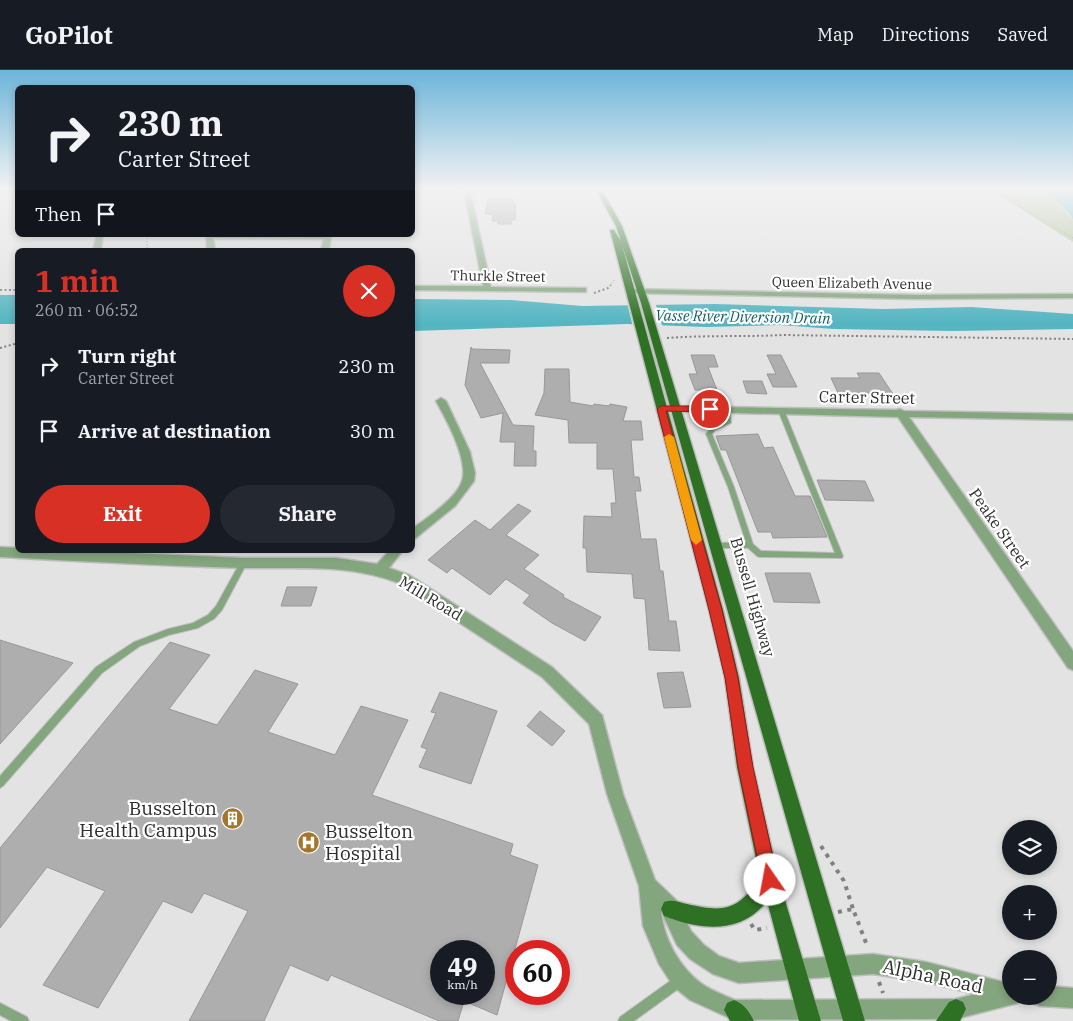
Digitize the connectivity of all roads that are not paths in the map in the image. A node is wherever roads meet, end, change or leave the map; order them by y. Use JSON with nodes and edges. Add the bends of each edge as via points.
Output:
{"nodes":[{"id":1,"x":476,"y":234,"type":"edge"},
{"id":2,"x":613,"y":234,"type":"edge"},
{"id":3,"x":623,"y":234,"type":"edge"},
{"id":4,"x":415,"y":288,"type":"edge"},
{"id":5,"x":487,"y":288,"type":"junction"},
{"id":6,"x":583,"y":290,"type":"dead end"},
{"id":7,"x":630,"y":291,"type":"junction"},
{"id":8,"x":641,"y":291,"type":"junction"},
{"id":9,"x":1073,"y":296,"type":"edge"},
{"id":10,"x":441,"y":401,"type":"dead end"},
{"id":11,"x":668,"y":408,"type":"junction"},
{"id":12,"x":726,"y":410,"type":"junction"},
{"id":13,"x":781,"y":410,"type":"junction"},
{"id":14,"x":900,"y":412,"type":"junction"},
{"id":15,"x":1073,"y":417,"type":"edge"},
{"id":16,"x":415,"y":534,"type":"edge"},
{"id":17,"x":750,"y":545,"type":"junction"},
{"id":18,"x":715,"y":546,"type":"junction"},
{"id":19,"x":0,"y":552,"type":"edge"},
{"id":20,"x":15,"y":552,"type":"edge"},
{"id":21,"x":88,"y":553,"type":"edge"},
{"id":22,"x":394,"y":553,"type":"edge"},
{"id":23,"x":243,"y":563,"type":"junction"},
{"id":24,"x":380,"y":570,"type":"junction"},
{"id":25,"x":1073,"y":663,"type":"edge"},
{"id":26,"x":0,"y":783,"type":"edge"},
{"id":27,"x":770,"y":880,"type":"junction"},
{"id":28,"x":648,"y":886,"type":"junction"},
{"id":29,"x":671,"y":909,"type":"junction"},
{"id":30,"x":838,"y":966,"type":"junction"},
{"id":31,"x":795,"y":968,"type":"junction"},
{"id":32,"x":681,"y":980,"type":"junction"},
{"id":33,"x":1002,"y":992,"type":"edge"},
{"id":34,"x":1057,"y":997,"type":"edge"},
{"id":35,"x":1002,"y":998,"type":"edge"},
{"id":36,"x":1073,"y":998,"type":"edge"},
{"id":37,"x":0,"y":1009,"type":"edge"},
{"id":38,"x":809,"y":1015,"type":"edge"},
{"id":39,"x":852,"y":1015,"type":"edge"},
{"id":40,"x":951,"y":1015,"type":"edge"},
{"id":41,"x":738,"y":1016,"type":"edge"},
{"id":42,"x":23,"y":1021,"type":"edge"},
{"id":43,"x":624,"y":1021,"type":"edge"}],
"edges":[{"from":1,"to":5,"type":"street"},
{"from":2,"to":7,"type":"main road","name":"Bussell Highway"},
{"from":3,"to":8,"type":"main road","name":"Bussell Highway"},
{"from":4,"to":5,"type":"street","name":"Thurkle Street"},
{"from":5,"to":6,"type":"street","name":"Thurkle Street"},
{"from":7,"to":8,"type":"street","name":"Queen Elizabeth Avenue"},
{"from":7,"to":11,"type":"main road","name":"Bussell Highway"},
{"from":8,"to":9,"type":"street","name":"Queen Elizabeth Avenue","via":[[916,297]]},
{"from":8,"to":11,"type":"main road","name":"Bussell Highway","via":[[654,332]]},
{"from":10,"to":16,"type":"street","via":[[468,464],[468,481],[451,504]]},
{"from":11,"to":12,"type":"street","name":"Carter Street"},
{"from":11,"to":18,"type":"main road","name":"Bussell Highway"},
{"from":11,"to":27,"type":"main road","name":"Bussell Highway","via":[[732,678],[745,767]]},
{"from":12,"to":13,"type":"street","name":"Carter Street"},
{"from":12,"to":17,"type":"lane","via":[[728,423],[709,434]]},
{"from":13,"to":14,"type":"street","name":"Carter Street"},
{"from":13,"to":17,"type":"lane","via":[[840,556],[759,554]]},
{"from":14,"to":15,"type":"street","name":"Carter Street"},
{"from":14,"to":25,"type":"street","name":"Peake Street"},
{"from":17,"to":18,"type":"lane"},
{"from":18,"to":30,"type":"main road","name":"Bussell Highway"},
{"from":19,"to":20,"type":"street","name":"Mill Road"},
{"from":21,"to":23,"type":"street","name":"Mill Road"},
{"from":22,"to":24,"type":"street"},
{"from":23,"to":24,"type":"street","name":"Mill Road","via":[[336,563]]},
{"from":23,"to":26,"type":"lane","via":[[219,608],[211,616],[195,626],[137,644],[99,670]]},
{"from":24,"to":28,"type":"street","name":"Mill Road","via":[[404,579],[546,672],[596,720],[615,794]]},
{"from":27,"to":29,"type":"main road","via":[[744,911],[727,917],[708,917]]},
{"from":27,"to":31,"type":"main road","name":"Bussell Highway"},
{"from":28,"to":29,"type":"street","name":"Mill Road"},
{"from":28,"to":32,"type":"street","name":"Mill Road","via":[[653,926],[666,958]]},
{"from":29,"to":31,"type":"street","name":"Mill Road","via":[[690,946],[704,960],[722,969],[739,973]]},
{"from":30,"to":31,"type":"street","name":"Alpha Road"},
{"from":30,"to":33,"type":"street","name":"Alpha Road","via":[[894,966],[941,974]]},
{"from":30,"to":39,"type":"main road","name":"Bussell Highway"},
{"from":31,"to":38,"type":"main road","name":"Bussell Highway"},
{"from":32,"to":41,"type":"street","name":"Mill Road"},
{"from":32,"to":43,"type":"lane"},
{"from":34,"to":36,"type":"street"},
{"from":35,"to":40,"type":"street","name":"Alpha Road"},
{"from":37,"to":42,"type":"lane"},
{"from":38,"to":39,"type":"street","name":"Mill Road"},
{"from":38,"to":41,"type":"street","name":"Mill Road"},
{"from":39,"to":40,"type":"street","name":"Alpha Road"}]}
